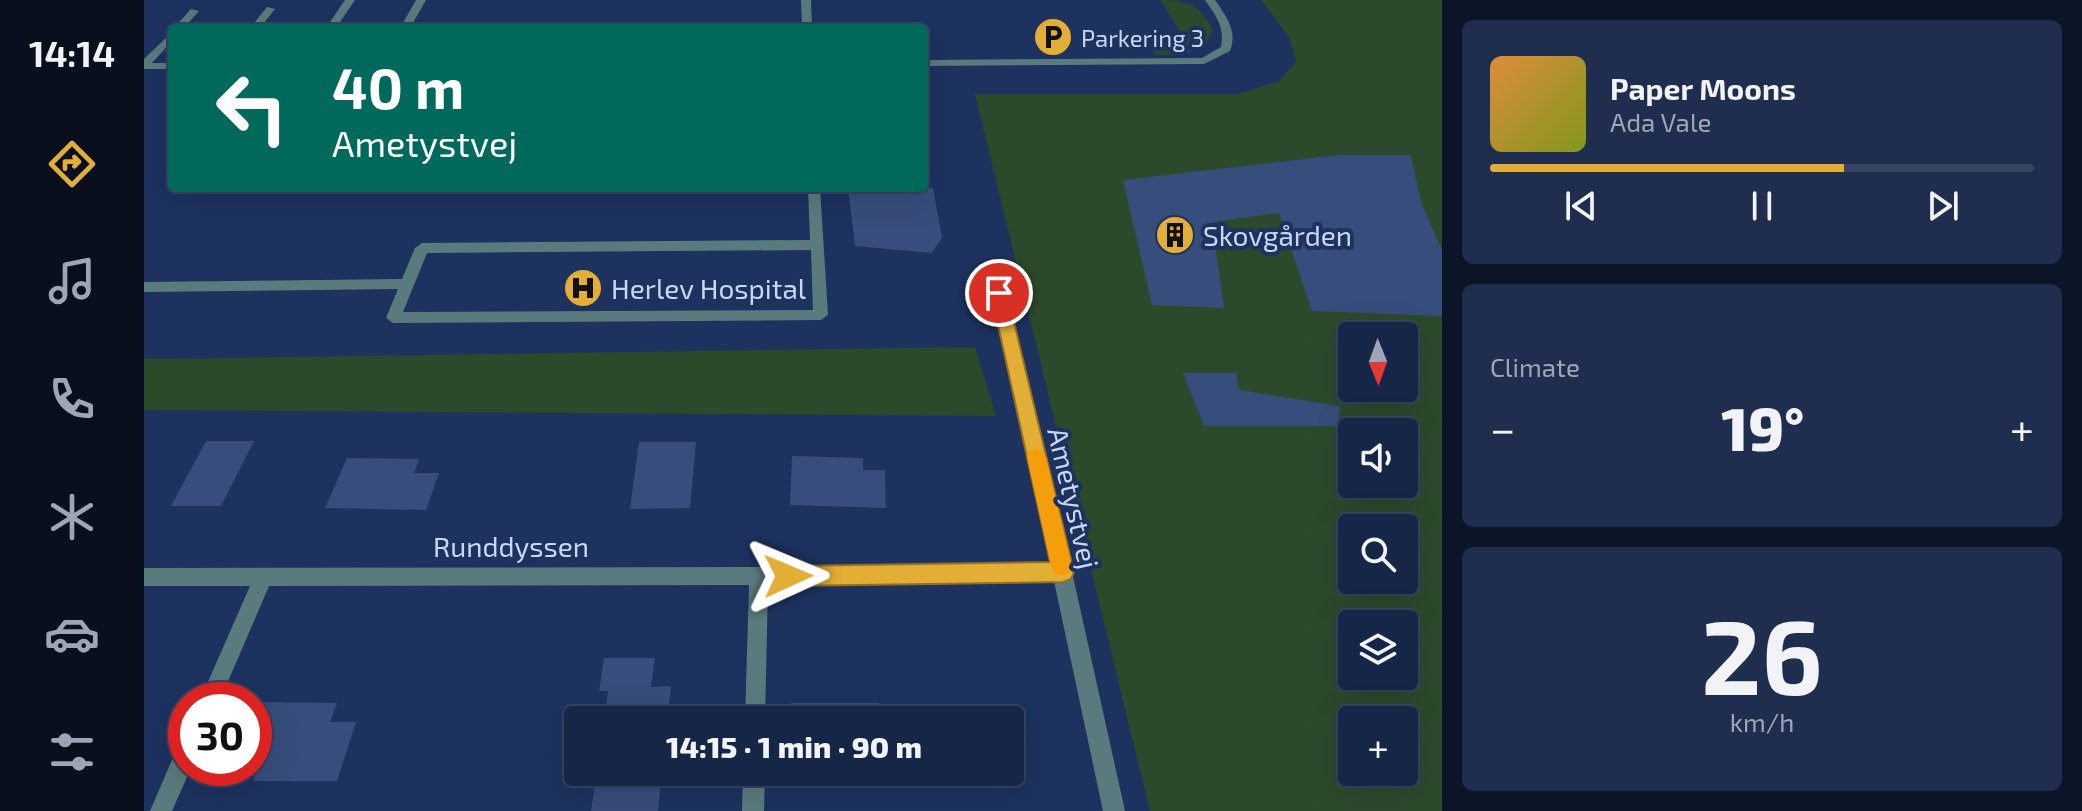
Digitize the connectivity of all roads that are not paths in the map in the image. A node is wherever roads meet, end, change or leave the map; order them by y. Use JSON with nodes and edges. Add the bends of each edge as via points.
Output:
{"nodes":[{"id":1,"x":350,"y":0,"type":"edge"},
{"id":2,"x":421,"y":0,"type":"edge"},
{"id":3,"x":806,"y":0,"type":"edge"},
{"id":4,"x":1210,"y":0,"type":"edge"},
{"id":5,"x":270,"y":9,"type":"dead end"},
{"id":6,"x":194,"y":11,"type":"dead end"},
{"id":7,"x":183,"y":24,"type":"edge"},
{"id":8,"x":258,"y":24,"type":"edge"},
{"id":9,"x":334,"y":24,"type":"edge"},
{"id":10,"x":407,"y":24,"type":"edge"},
{"id":11,"x":807,"y":24,"type":"edge"},
{"id":12,"x":168,"y":39,"type":"edge"},
{"id":13,"x":928,"y":63,"type":"edge"},
{"id":14,"x":144,"y":65,"type":"edge"},
{"id":15,"x":168,"y":66,"type":"edge"},
{"id":16,"x":814,"y":192,"type":"edge"},
{"id":17,"x":817,"y":245,"type":"junction"},
{"id":18,"x":407,"y":284,"type":"junction"},
{"id":19,"x":144,"y":287,"type":"edge"},
{"id":20,"x":999,"y":293,"type":"dead end"},
{"id":21,"x":1063,"y":572,"type":"junction"},
{"id":22,"x":264,"y":576,"type":"junction"},
{"id":23,"x":759,"y":576,"type":"junction"},
{"id":24,"x":144,"y":577,"type":"edge"},
{"id":25,"x":218,"y":682,"type":"edge"},
{"id":26,"x":755,"y":706,"type":"edge"},
{"id":27,"x":172,"y":786,"type":"edge"},
{"id":28,"x":754,"y":786,"type":"edge"},
{"id":29,"x":161,"y":811,"type":"edge"},
{"id":30,"x":753,"y":811,"type":"edge"},
{"id":31,"x":1114,"y":811,"type":"edge"}],
"edges":[{"from":1,"to":9,"type":"street"},
{"from":2,"to":10,"type":"street"},
{"from":3,"to":11,"type":"street"},
{"from":4,"to":13,"type":"street","via":[[1228,27],[1229,39],[1226,49],[1204,61]]},
{"from":5,"to":8,"type":"street"},
{"from":6,"to":7,"type":"street"},
{"from":12,"to":14,"type":"street"},
{"from":14,"to":15,"type":"street"},
{"from":16,"to":17,"type":"street"},
{"from":17,"to":18,"type":"street","via":[[422,248]]},
{"from":17,"to":18,"type":"street","via":[[821,315],[393,318]]},
{"from":18,"to":19,"type":"street"},
{"from":20,"to":21,"type":"street","name":"Ametystvej"},
{"from":21,"to":23,"type":"street","name":"Runddyssen"},
{"from":21,"to":31,"type":"street","name":"Ametystvej"},
{"from":22,"to":23,"type":"street","name":"Runddyssen"},
{"from":22,"to":24,"type":"street","name":"Runddyssen"},
{"from":22,"to":25,"type":"street"},
{"from":23,"to":26,"type":"street"},
{"from":27,"to":29,"type":"street"},
{"from":28,"to":30,"type":"street"}]}
